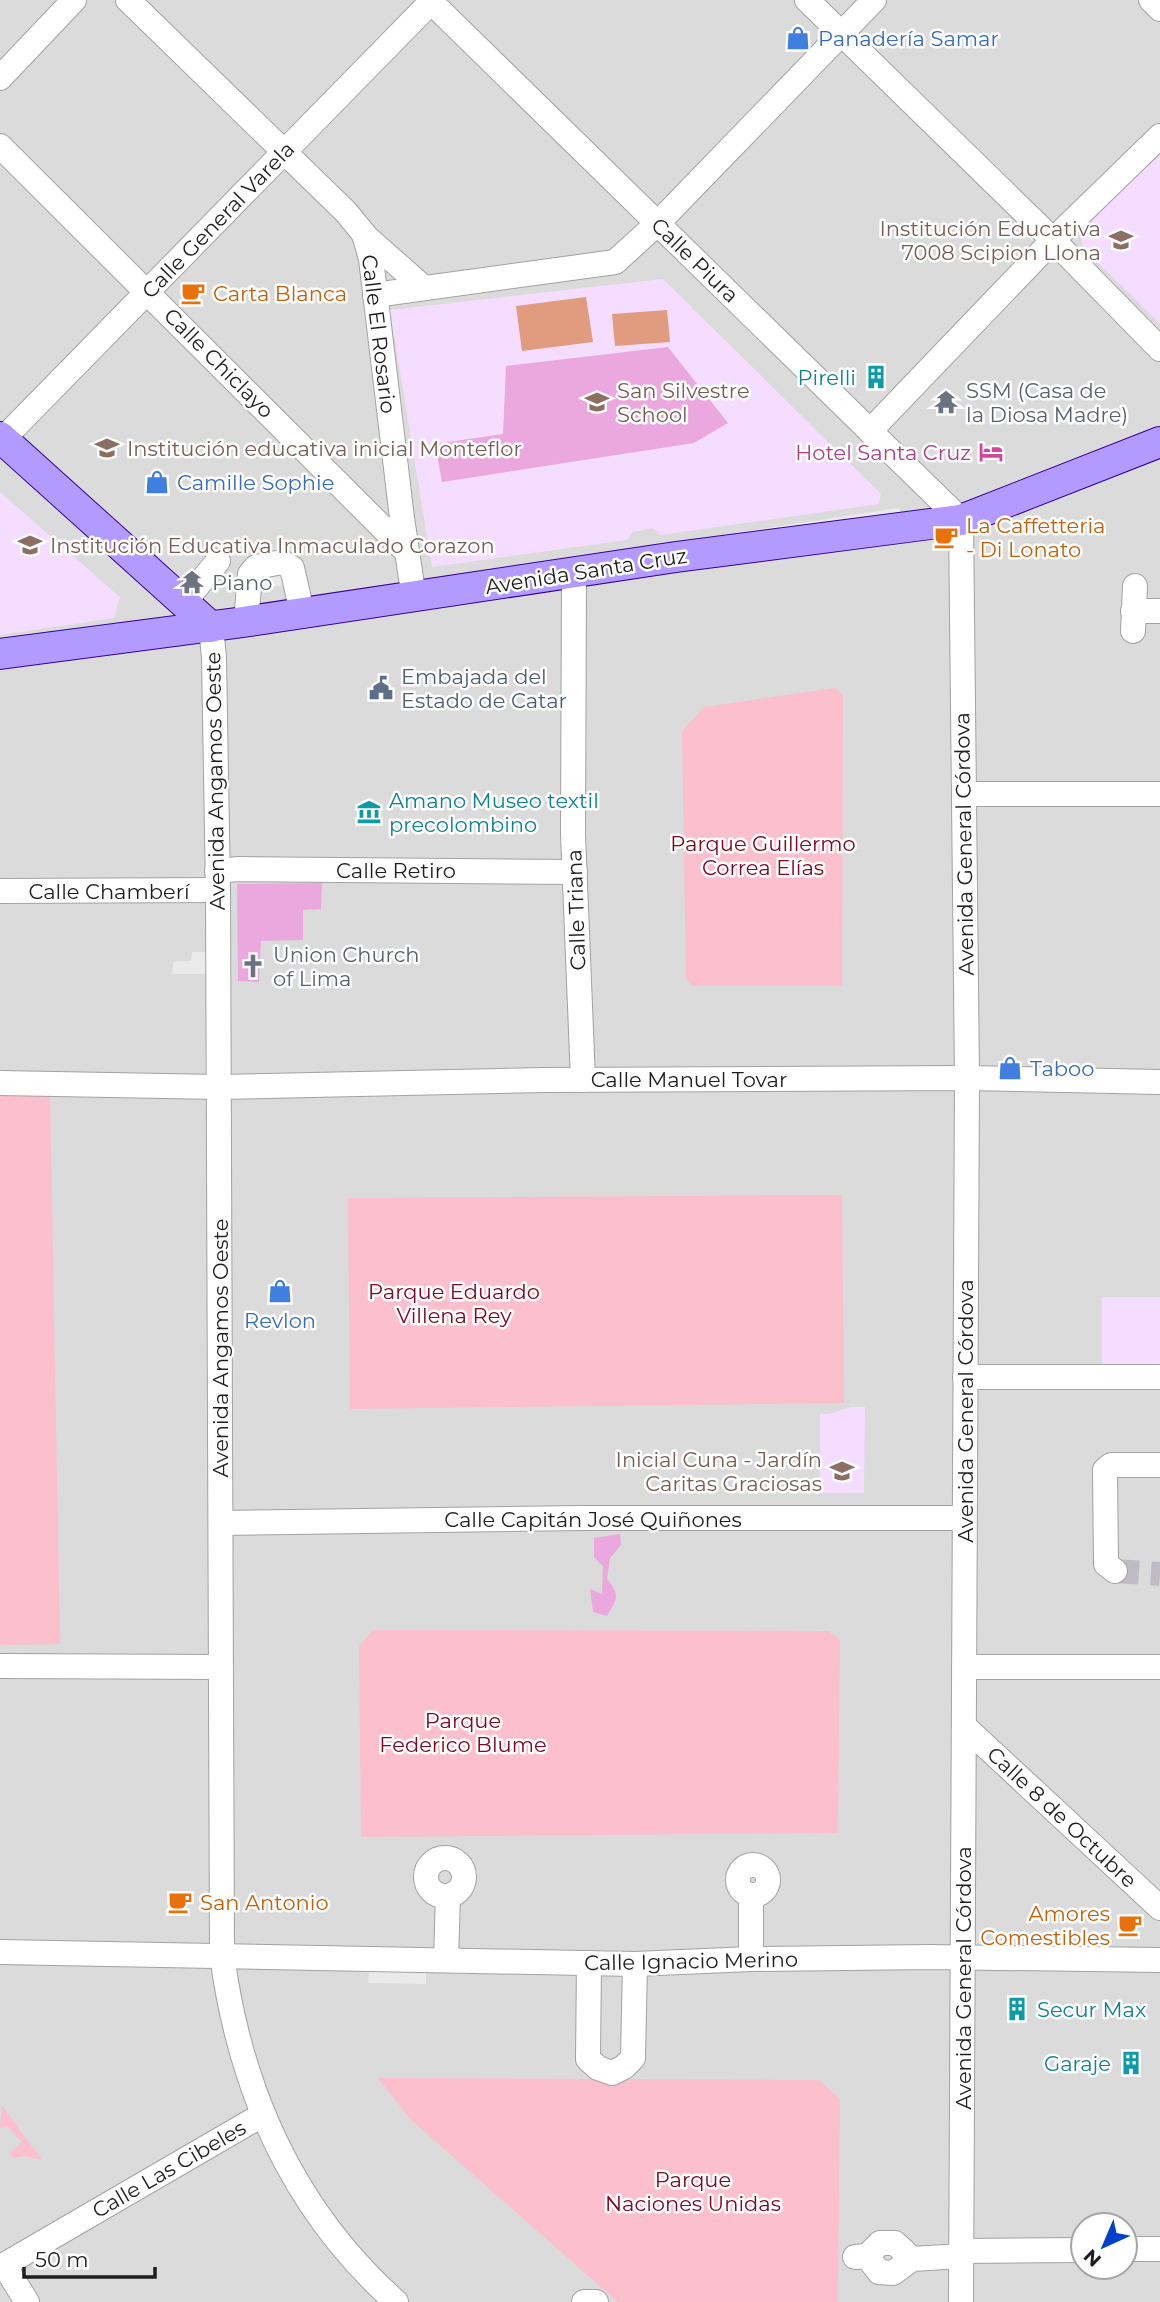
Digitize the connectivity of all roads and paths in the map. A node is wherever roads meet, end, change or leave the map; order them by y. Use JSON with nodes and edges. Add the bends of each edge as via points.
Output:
{"nodes":[{"id":1,"x":74,"y":0,"type":"edge"},
{"id":2,"x":128,"y":0,"type":"edge"},
{"id":3,"x":807,"y":0,"type":"edge"},
{"id":4,"x":874,"y":0,"type":"edge"},
{"id":5,"x":1151,"y":0,"type":"edge"},
{"id":6,"x":431,"y":1,"type":"edge"},
{"id":7,"x":1160,"y":9,"type":"edge"},
{"id":8,"x":842,"y":34,"type":"junction"},
{"id":9,"x":0,"y":78,"type":"edge"},
{"id":10,"x":1160,"y":136,"type":"edge"},
{"id":11,"x":0,"y":146,"type":"edge"},
{"id":12,"x":283,"y":153,"type":"junction"},
{"id":13,"x":657,"y":223,"type":"junction"},
{"id":14,"x":364,"y":234,"type":"junction"},
{"id":15,"x":1053,"y":240,"type":"junction"},
{"id":16,"x":424,"y":288,"type":"junction"},
{"id":17,"x":147,"y":292,"type":"junction"},
{"id":18,"x":374,"y":295,"type":"junction"},
{"id":19,"x":1160,"y":349,"type":"edge"},
{"id":20,"x":870,"y":431,"type":"junction"},
{"id":21,"x":1,"y":439,"type":"edge"},
{"id":22,"x":1160,"y":442,"type":"edge"},
{"id":23,"x":402,"y":518,"type":"junction"},
{"id":24,"x":961,"y":520,"type":"junction"},
{"id":25,"x":377,"y":522,"type":"junction"},
{"id":26,"x":407,"y":551,"type":"junction"},
{"id":27,"x":218,"y":561,"type":"dead end"},
{"id":28,"x":574,"y":573,"type":"junction"},
{"id":29,"x":1135,"y":586,"type":"dead end"},
{"id":30,"x":414,"y":598,"type":"junction"},
{"id":31,"x":185,"y":601,"type":"junction"},
{"id":32,"x":1160,"y":611,"type":"edge"},
{"id":33,"x":302,"y":612,"type":"junction"},
{"id":34,"x":246,"y":622,"type":"junction"},
{"id":35,"x":211,"y":627,"type":"junction"},
{"id":36,"x":0,"y":654,"type":"edge"},
{"id":37,"x":964,"y":794,"type":"junction"},
{"id":38,"x":1160,"y":794,"type":"edge"},
{"id":39,"x":575,"y":872,"type":"junction"},
{"id":40,"x":218,"y":881,"type":"junction"},
{"id":41,"x":0,"y":891,"type":"edge"},
{"id":42,"x":967,"y":1078,"type":"junction"},
{"id":43,"x":583,"y":1080,"type":"junction"},
{"id":44,"x":1160,"y":1082,"type":"edge"},
{"id":45,"x":0,"y":1083,"type":"edge"},
{"id":46,"x":219,"y":1087,"type":"junction"},
{"id":47,"x":965,"y":1377,"type":"junction"},
{"id":48,"x":1160,"y":1377,"type":"edge"},
{"id":49,"x":1160,"y":1465,"type":"edge"},
{"id":50,"x":964,"y":1518,"type":"junction"},
{"id":51,"x":221,"y":1523,"type":"junction"},
{"id":52,"x":1115,"y":1571,"type":"dead end"},
{"id":53,"x":0,"y":1666,"type":"edge"},
{"id":54,"x":220,"y":1667,"type":"junction"},
{"id":55,"x":964,"y":1667,"type":"junction"},
{"id":56,"x":1160,"y":1667,"type":"edge"},
{"id":57,"x":964,"y":1726,"type":"junction"},
{"id":58,"x":751,"y":1895,"type":"dead end"},
{"id":59,"x":447,"y":1896,"type":"dead end"},
{"id":60,"x":1160,"y":1908,"type":"edge"},
{"id":61,"x":0,"y":1952,"type":"edge"},
{"id":62,"x":222,"y":1955,"type":"junction"},
{"id":63,"x":963,"y":1957,"type":"junction"},
{"id":64,"x":446,"y":1959,"type":"junction"},
{"id":65,"x":751,"y":1959,"type":"junction"},
{"id":66,"x":1160,"y":1960,"type":"edge"},
{"id":67,"x":589,"y":1963,"type":"junction"},
{"id":68,"x":635,"y":1964,"type":"junction"},
{"id":69,"x":262,"y":2115,"type":"junction"},
{"id":70,"x":1139,"y":2249,"type":"edge"},
{"id":71,"x":1160,"y":2249,"type":"edge"},
{"id":72,"x":1069,"y":2250,"type":"edge"},
{"id":73,"x":961,"y":2254,"type":"junction"},
{"id":74,"x":861,"y":2257,"type":"dead end"},
{"id":75,"x":2,"y":2262,"type":"edge"},
{"id":76,"x":390,"y":2300,"type":"edge"},
{"id":77,"x":26,"y":2302,"type":"edge"},
{"id":78,"x":584,"y":2302,"type":"edge"},
{"id":79,"x":596,"y":2302,"type":"edge"},
{"id":80,"x":961,"y":2302,"type":"edge"}],
"edges":[{"from":1,"to":9,"type":"street"},
{"from":2,"to":12,"type":"street","name":"Calle El Rosario"},
{"from":3,"to":8,"type":"street"},
{"from":4,"to":8,"type":"street"},
{"from":5,"to":7,"type":"street"},
{"from":6,"to":12,"type":"street","name":"Calle General Varela"},
{"from":6,"to":13,"type":"street","name":"Calle Piura"},
{"from":8,"to":13,"type":"street"},
{"from":8,"to":15,"type":"street"},
{"from":10,"to":15,"type":"street"},
{"from":11,"to":17,"type":"street","name":"Calle Chiclayo"},
{"from":12,"to":14,"type":"street","name":"Calle El Rosario"},
{"from":12,"to":17,"type":"street","name":"Calle General Varela"},
{"from":13,"to":16,"type":"street","via":[[615,262]]},
{"from":13,"to":20,"type":"street","name":"Calle Piura"},
{"from":14,"to":16,"type":"street"},
{"from":14,"to":18,"type":"street","name":"Calle El Rosario"},
{"from":15,"to":19,"type":"street"},
{"from":15,"to":20,"type":"street"},
{"from":16,"to":18,"type":"street"},
{"from":17,"to":21,"type":"street","name":"Calle General Varela"},
{"from":17,"to":25,"type":"street","name":"Calle Chiclayo"},
{"from":18,"to":23,"type":"street","name":"Calle El Rosario"},
{"from":20,"to":24,"type":"street","name":"Calle Piura"},
{"from":21,"to":31,"type":"main road","name":"Avenida Angamos Oeste"},
{"from":22,"to":24,"type":"main road","name":"Avenida Santa Cruz"},
{"from":23,"to":25,"type":"street","via":[[387,525]]},
{"from":23,"to":26,"type":"street","name":"Calle El Rosario"},
{"from":24,"to":28,"type":"main road","name":"Avenida Santa Cruz"},
{"from":24,"to":37,"type":"street","name":"Avenida General Córdova"},
{"from":25,"to":26,"type":"street","name":"Calle Chiclayo"},
{"from":26,"to":30,"type":"street","name":"Calle El Rosario"},
{"from":27,"to":31,"type":"street"},
{"from":28,"to":30,"type":"main road","name":"Avenida Santa Cruz"},
{"from":28,"to":39,"type":"street","name":"Calle Triana"},
{"from":29,"to":32,"type":"street","via":[[1133,621]]},
{"from":30,"to":33,"type":"main road","name":"Avenida Santa Cruz"},
{"from":31,"to":35,"type":"main road","name":"Avenida Angamos Oeste"},
{"from":33,"to":34,"type":"main road","name":"Avenida Santa Cruz"},
{"from":33,"to":34,"type":"street","via":[[292,568],[282,562],[269,564],[250,574]]},
{"from":34,"to":35,"type":"main road","name":"Avenida Santa Cruz"},
{"from":35,"to":36,"type":"main road","name":"Avenida Santa Cruz"},
{"from":35,"to":40,"type":"street","name":"Avenida Angamos Oeste"},
{"from":37,"to":38,"type":"street"},
{"from":37,"to":42,"type":"street","name":"Avenida General Córdova"},
{"from":39,"to":40,"type":"street","name":"Calle Retiro","via":[[239,869]]},
{"from":39,"to":43,"type":"street","name":"Calle Triana"},
{"from":40,"to":41,"type":"street","name":"Calle Chamberí"},
{"from":40,"to":46,"type":"street","name":"Avenida Angamos Oeste"},
{"from":42,"to":43,"type":"street","name":"Calle Manuel Tovar"},
{"from":42,"to":44,"type":"street","name":"Calle Manuel Tovar"},
{"from":42,"to":47,"type":"street","name":"Avenida General Córdova"},
{"from":43,"to":46,"type":"street","name":"Calle Manuel Tovar"},
{"from":45,"to":46,"type":"street","name":"Calle Manuel Tovar"},
{"from":46,"to":51,"type":"street","name":"Avenida Angamos Oeste"},
{"from":47,"to":48,"type":"street"},
{"from":47,"to":50,"type":"street","name":"Avenida General Córdova"},
{"from":49,"to":52,"type":"street","via":[[1111,1465],[1105,1471],[1106,1564]]},
{"from":50,"to":51,"type":"street","name":"Calle Capitán José Quiñones"},
{"from":50,"to":55,"type":"street","name":"Avenida General Córdova"},
{"from":51,"to":54,"type":"street","name":"Avenida Angamos Oeste"},
{"from":53,"to":54,"type":"street"},
{"from":54,"to":62,"type":"street","name":"Avenida Angamos Oeste"},
{"from":55,"to":56,"type":"street"},
{"from":55,"to":57,"type":"street","name":"Avenida General Córdova"},
{"from":57,"to":60,"type":"street","name":"Calle 8 de Octubre"},
{"from":57,"to":63,"type":"street","name":"Avenida General Córdova"},
{"from":58,"to":65,"type":"street"},
{"from":59,"to":64,"type":"street"},
{"from":61,"to":62,"type":"street","name":"Calle Ignacio Merino"},
{"from":62,"to":64,"type":"street","name":"Calle Ignacio Merino"},
{"from":62,"to":69,"type":"street","name":"Avenida Angamos Oeste","via":[[236,2036]]},
{"from":63,"to":65,"type":"street","name":"Calle Ignacio Merino"},
{"from":63,"to":66,"type":"street","name":"Calle Ignacio Merino"},
{"from":63,"to":73,"type":"street","name":"Avenida General Córdova"},
{"from":64,"to":67,"type":"street","name":"Calle Ignacio Merino"},
{"from":65,"to":68,"type":"street","name":"Calle Ignacio Merino"},
{"from":67,"to":68,"type":"street","name":"Calle Ignacio Merino"},
{"from":67,"to":68,"type":"street","via":[[588,2059],[612,2073],[633,2057]]},
{"from":69,"to":75,"type":"street","name":"Calle Las Cibeles"},
{"from":69,"to":76,"type":"street","name":"Avenida Angamos Oeste","via":[[311,2206]]},
{"from":70,"to":71,"type":"street"},
{"from":72,"to":73,"type":"street"},
{"from":73,"to":74,"type":"street","via":[[912,2259],[892,2273],[879,2272]]},
{"from":73,"to":80,"type":"street","name":"Avenida General Córdova"},
{"from":75,"to":77,"type":"street"},
{"from":78,"to":79,"type":"street"}]}
